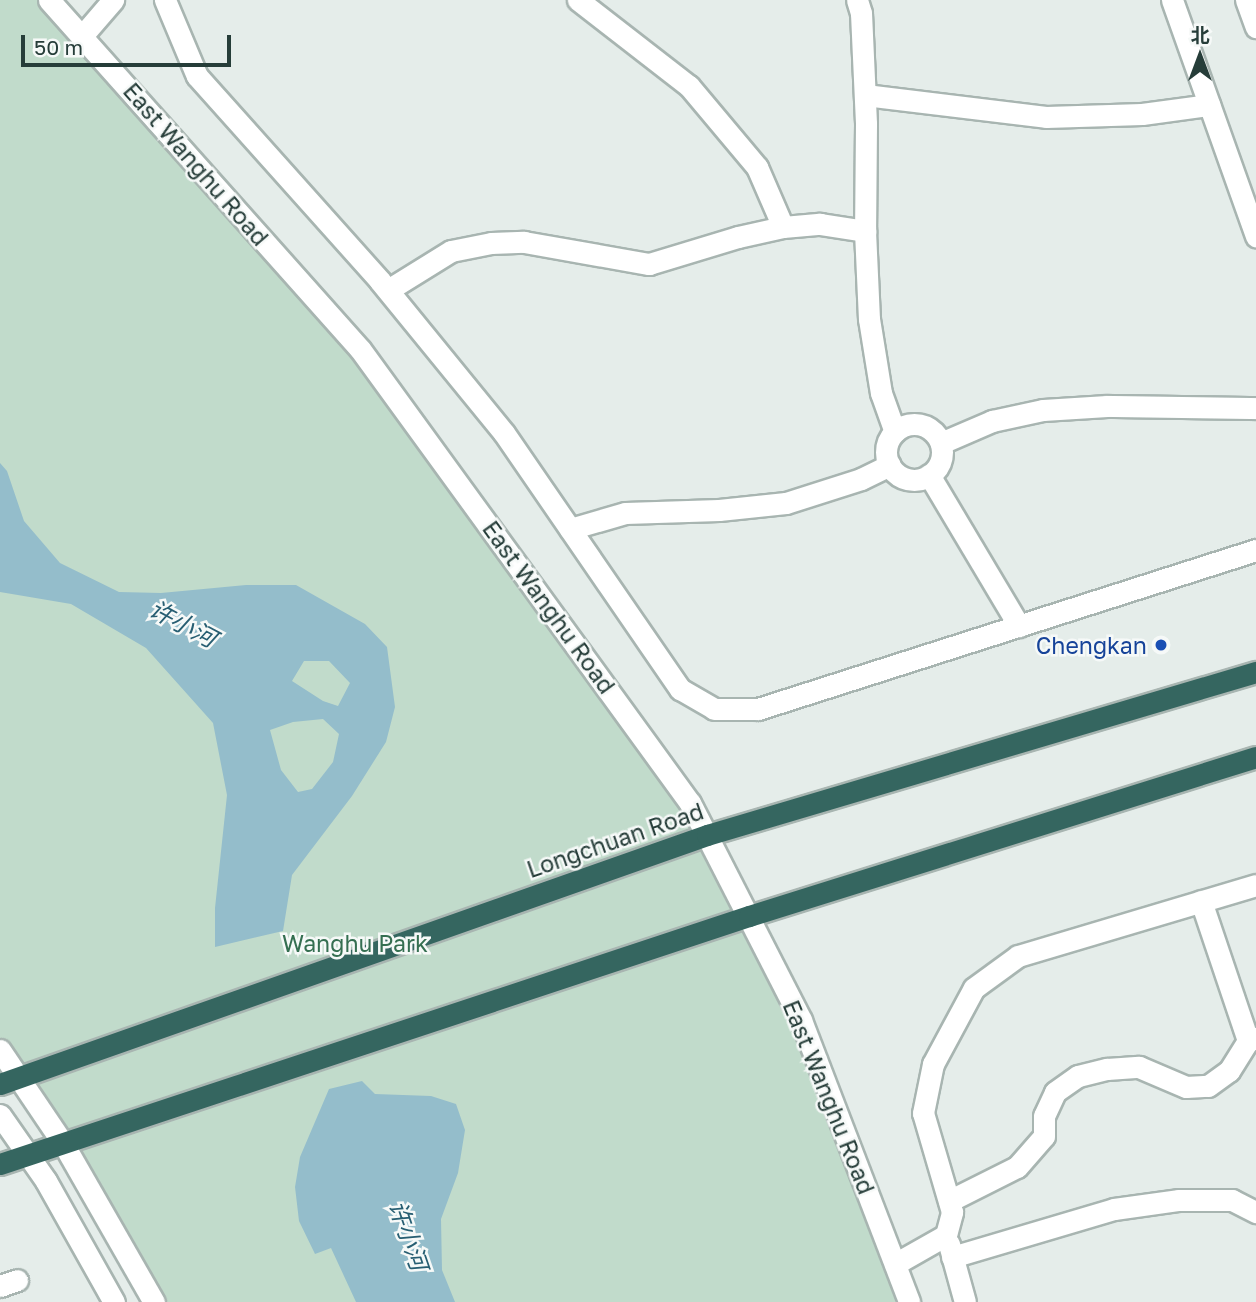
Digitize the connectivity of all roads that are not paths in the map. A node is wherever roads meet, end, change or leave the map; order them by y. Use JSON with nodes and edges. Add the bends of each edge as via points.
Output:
{"nodes":[{"id":1,"x":49,"y":0,"type":"edge"},
{"id":2,"x":113,"y":0,"type":"edge"},
{"id":3,"x":165,"y":0,"type":"edge"},
{"id":4,"x":578,"y":0,"type":"edge"},
{"id":5,"x":857,"y":0,"type":"edge"},
{"id":6,"x":1172,"y":0,"type":"edge"},
{"id":7,"x":1246,"y":0,"type":"edge"},
{"id":8,"x":1256,"y":27,"type":"edge"},
{"id":9,"x":82,"y":36,"type":"junction"},
{"id":10,"x":864,"y":95,"type":"junction"},
{"id":11,"x":1209,"y":105,"type":"junction"},
{"id":12,"x":783,"y":227,"type":"junction"},
{"id":13,"x":865,"y":231,"type":"junction"},
{"id":14,"x":1256,"y":236,"type":"edge"},
{"id":15,"x":388,"y":290,"type":"junction"},
{"id":16,"x":1256,"y":408,"type":"edge"},
{"id":17,"x":895,"y":432,"type":"junction"},
{"id":18,"x":941,"y":443,"type":"junction"},
{"id":19,"x":890,"y":465,"type":"junction"},
{"id":20,"x":929,"y":475,"type":"junction"},
{"id":21,"x":570,"y":529,"type":"junction"},
{"id":22,"x":1256,"y":550,"type":"edge"},
{"id":23,"x":1018,"y":626,"type":"junction"},
{"id":24,"x":1256,"y":672,"type":"edge"},
{"id":25,"x":1256,"y":757,"type":"edge"},
{"id":26,"x":707,"y":835,"type":"junction"},
{"id":27,"x":1256,"y":885,"type":"edge"},
{"id":28,"x":1201,"y":901,"type":"junction"},
{"id":29,"x":749,"y":916,"type":"junction"},
{"id":30,"x":1252,"y":1039,"type":"edge"},
{"id":31,"x":0,"y":1050,"type":"edge"},
{"id":32,"x":10,"y":1080,"type":"edge"},
{"id":33,"x":0,"y":1115,"type":"edge"},
{"id":34,"x":64,"y":1145,"type":"junction"},
{"id":35,"x":27,"y":1155,"type":"junction"},
{"id":36,"x":0,"y":1164,"type":"edge"},
{"id":37,"x":949,"y":1201,"type":"junction"},
{"id":38,"x":1256,"y":1212,"type":"edge"},
{"id":39,"x":946,"y":1236,"type":"junction"},
{"id":40,"x":952,"y":1257,"type":"junction"},
{"id":41,"x":895,"y":1264,"type":"junction"},
{"id":42,"x":114,"y":1302,"type":"edge"},
{"id":43,"x":154,"y":1302,"type":"edge"},
{"id":44,"x":909,"y":1302,"type":"edge"},
{"id":45,"x":965,"y":1302,"type":"edge"}],
"edges":[{"from":1,"to":9,"type":"street","name":"East Wanghu Road"},
{"from":2,"to":9,"type":"street"},
{"from":3,"to":15,"type":"street","via":[[197,76]]},
{"from":4,"to":12,"type":"street","via":[[690,86],[757,167]]},
{"from":5,"to":10,"type":"street"},
{"from":6,"to":11,"type":"street"},
{"from":7,"to":8,"type":"street"},
{"from":9,"to":26,"type":"street","name":"East Wanghu Road","via":[[360,349],[674,781]]},
{"from":10,"to":11,"type":"street","via":[[1046,117],[1142,114]]},
{"from":10,"to":13,"type":"street"},
{"from":11,"to":14,"type":"street"},
{"from":12,"to":13,"type":"street","via":[[820,224]]},
{"from":12,"to":15,"type":"street","via":[[737,236],[649,264],[524,242],[491,243],[451,251]]},
{"from":13,"to":17,"type":"street","via":[[869,319],[881,393]]},
{"from":15,"to":21,"type":"street","via":[[504,433]]},
{"from":16,"to":18,"type":"street","via":[[1043,410],[992,421]]},
{"from":17,"to":18,"type":"street","via":[[921,425]]},
{"from":17,"to":19,"type":"street","via":[[886,447]]},
{"from":18,"to":20,"type":"street","via":[[940,461]]},
{"from":19,"to":20,"type":"street","via":[[895,473],[911,480]]},
{"from":19,"to":21,"type":"street","via":[[786,503],[625,513]]},
{"from":20,"to":23,"type":"street"},
{"from":21,"to":23,"type":"street","via":[[680,689],[715,709],[758,709]]},
{"from":22,"to":23,"type":"street"},
{"from":24,"to":26,"type":"highway","name":"Longchuan Road"},
{"from":25,"to":29,"type":"highway"},
{"from":26,"to":29,"type":"street","name":"East Wanghu Road"},
{"from":26,"to":32,"type":"highway","name":"Longchuan Road"},
{"from":27,"to":28,"type":"street"},
{"from":28,"to":30,"type":"street"},
{"from":28,"to":37,"type":"street","via":[[1018,956],[974,988],[933,1064],[923,1113]]},
{"from":29,"to":34,"type":"highway"},
{"from":29,"to":41,"type":"street","name":"East Wanghu Road","via":[[801,1020]]},
{"from":30,"to":37,"type":"street","via":[[1229,1071],[1208,1086],[1186,1087],[1139,1067],[1078,1076],[1055,1092],[1044,1116],[1044,1136],[1017,1167]]},
{"from":31,"to":32,"type":"street"},
{"from":32,"to":34,"type":"street"},
{"from":33,"to":35,"type":"street"},
{"from":34,"to":35,"type":"highway"},
{"from":34,"to":43,"type":"street"},
{"from":35,"to":36,"type":"highway"},
{"from":35,"to":42,"type":"street"},
{"from":37,"to":39,"type":"street","via":[[952,1212]]},
{"from":38,"to":40,"type":"street","via":[[1232,1200],[1179,1200],[1114,1209]]},
{"from":39,"to":40,"type":"street"},
{"from":39,"to":41,"type":"street"},
{"from":40,"to":45,"type":"street"},
{"from":41,"to":44,"type":"street","name":"East Wanghu Road"}]}
